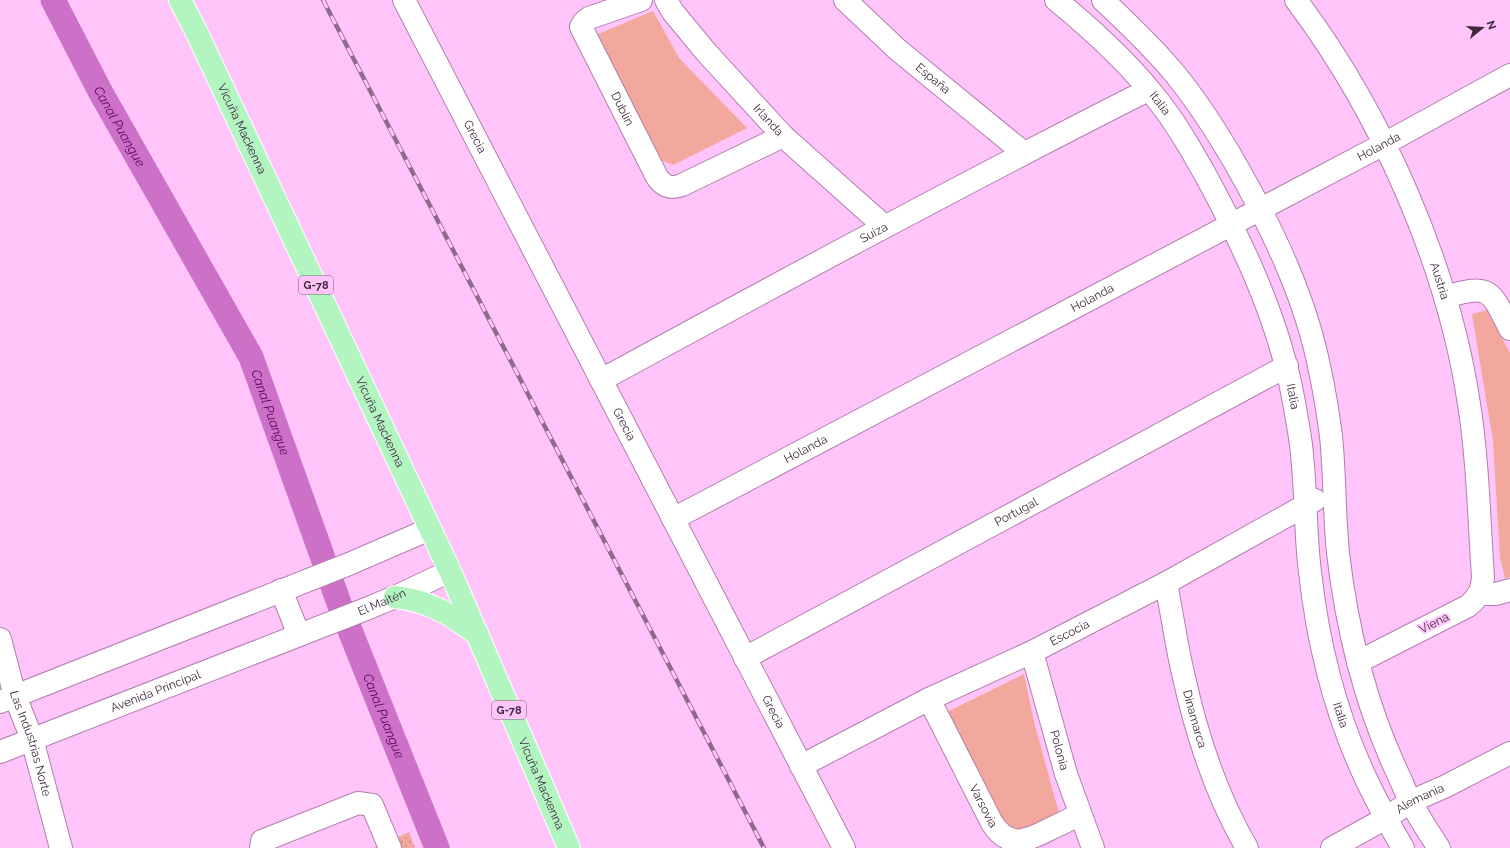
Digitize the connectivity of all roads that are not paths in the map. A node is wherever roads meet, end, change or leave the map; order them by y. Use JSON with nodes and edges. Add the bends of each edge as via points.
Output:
{"nodes":[{"id":1,"x":180,"y":0,"type":"edge"},
{"id":2,"x":404,"y":0,"type":"edge"},
{"id":3,"x":640,"y":0,"type":"edge"},
{"id":4,"x":666,"y":0,"type":"edge"},
{"id":5,"x":845,"y":0,"type":"edge"},
{"id":6,"x":1056,"y":0,"type":"edge"},
{"id":7,"x":1103,"y":0,"type":"edge"},
{"id":8,"x":1296,"y":0,"type":"edge"},
{"id":9,"x":1510,"y":75,"type":"edge"},
{"id":10,"x":1148,"y":90,"type":"junction"},
{"id":11,"x":783,"y":136,"type":"junction"},
{"id":12,"x":1384,"y":144,"type":"junction"},
{"id":13,"x":1024,"y":153,"type":"junction"},
{"id":14,"x":1260,"y":209,"type":"junction"},
{"id":15,"x":1232,"y":224,"type":"junction"},
{"id":16,"x":884,"y":226,"type":"junction"},
{"id":17,"x":1445,"y":297,"type":"junction"},
{"id":18,"x":1510,"y":329,"type":"edge"},
{"id":19,"x":1287,"y":366,"type":"junction"},
{"id":20,"x":601,"y":380,"type":"junction"},
{"id":21,"x":1334,"y":490,"type":"junction"},
{"id":22,"x":1305,"y":505,"type":"junction"},
{"id":23,"x":673,"y":519,"type":"junction"},
{"id":24,"x":430,"y":529,"type":"junction"},
{"id":25,"x":450,"y":571,"type":"junction"},
{"id":26,"x":1166,"y":583,"type":"junction"},
{"id":27,"x":291,"y":586,"type":"junction"},
{"id":28,"x":1510,"y":590,"type":"edge"},
{"id":29,"x":1480,"y":594,"type":"junction"},
{"id":30,"x":395,"y":597,"type":"junction"},
{"id":31,"x":305,"y":633,"type":"junction"},
{"id":32,"x":477,"y":635,"type":"junction"},
{"id":33,"x":0,"y":639,"type":"edge"},
{"id":34,"x":1032,"y":652,"type":"junction"},
{"id":35,"x":745,"y":658,"type":"junction"},
{"id":36,"x":1358,"y":662,"type":"junction"},
{"id":37,"x":7,"y":699,"type":"edge"},
{"id":38,"x":929,"y":699,"type":"junction"},
{"id":39,"x":32,"y":739,"type":"junction"},
{"id":40,"x":0,"y":752,"type":"edge"},
{"id":41,"x":1510,"y":753,"type":"edge"},
{"id":42,"x":801,"y":766,"type":"junction"},
{"id":43,"x":1410,"y":802,"type":"junction"},
{"id":44,"x":1080,"y":814,"type":"junction"},
{"id":45,"x":1386,"y":818,"type":"junction"},
{"id":46,"x":61,"y":848,"type":"edge"},
{"id":47,"x":261,"y":848,"type":"edge"},
{"id":48,"x":390,"y":848,"type":"edge"},
{"id":49,"x":569,"y":848,"type":"edge"},
{"id":50,"x":844,"y":848,"type":"edge"},
{"id":51,"x":1093,"y":848,"type":"edge"},
{"id":52,"x":1247,"y":848,"type":"edge"},
{"id":53,"x":1332,"y":848,"type":"edge"},
{"id":54,"x":1403,"y":848,"type":"edge"},
{"id":55,"x":1439,"y":848,"type":"edge"}],
"edges":[{"from":1,"to":24,"type":"main road","name":"Vicuña Mackenna","number":"G-78"},
{"from":2,"to":20,"type":"street","name":"Grecia"},
{"from":3,"to":11,"type":"street","name":"Dublín","via":[[589,18],[581,27],[661,183],[668,187],[682,185]]},
{"from":4,"to":11,"type":"street","name":"Irlanda","via":[[706,52]]},
{"from":5,"to":13,"type":"street","name":"España","via":[[898,50]]},
{"from":6,"to":10,"type":"street","name":"Italia","via":[[1099,36]]},
{"from":7,"to":14,"type":"street","via":[[1151,47],[1198,104]]},
{"from":8,"to":12,"type":"street","name":"Austria","via":[[1342,68]]},
{"from":9,"to":12,"type":"street","name":"Holanda"},
{"from":10,"to":13,"type":"street","name":"Suiza"},
{"from":10,"to":15,"type":"street","name":"Italia","via":[[1160,102],[1182,134]]},
{"from":11,"to":16,"type":"street","name":"Irlanda"},
{"from":12,"to":14,"type":"street","name":"Holanda"},
{"from":12,"to":17,"type":"street","name":"Austria","via":[[1409,198]]},
{"from":13,"to":16,"type":"street","name":"Suiza"},
{"from":14,"to":15,"type":"street","name":"Holanda"},
{"from":14,"to":21,"type":"street","via":[[1299,300],[1320,369],[1331,437]]},
{"from":15,"to":19,"type":"street","name":"Italia","via":[[1260,288]]},
{"from":15,"to":23,"type":"street","name":"Holanda"},
{"from":16,"to":20,"type":"street","name":"Suiza"},
{"from":17,"to":18,"type":"street","via":[[1471,290],[1485,291],[1496,302]]},
{"from":17,"to":29,"type":"street","name":"Austria","via":[[1465,377],[1474,445],[1483,577]]},
{"from":19,"to":22,"type":"street","name":"Italia","via":[[1300,435]]},
{"from":19,"to":35,"type":"street","name":"Portugal"},
{"from":20,"to":23,"type":"street","name":"Grecia"},
{"from":21,"to":22,"type":"street","name":"Escocia"},
{"from":21,"to":36,"type":"street","via":[[1343,593]]},
{"from":22,"to":26,"type":"street","name":"Escocia"},
{"from":22,"to":45,"type":"street","name":"Italia","via":[[1315,609],[1331,685],[1354,752]]},
{"from":23,"to":35,"type":"street","name":"Grecia"},
{"from":24,"to":25,"type":"main road","name":"Vicuña Mackenna","number":"G-78"},
{"from":24,"to":27,"type":"street"},
{"from":25,"to":30,"type":"street","name":"El Maitén"},
{"from":25,"to":32,"type":"main road","name":"Vicuña Mackenna","number":"G-78"},
{"from":26,"to":34,"type":"street","name":"Escocia"},
{"from":26,"to":52,"type":"street","name":"Dinamarca","via":[[1183,675],[1196,723],[1212,774],[1233,824]]},
{"from":27,"to":31,"type":"street"},
{"from":27,"to":37,"type":"street"},
{"from":28,"to":29,"type":"street","via":[[1496,594]]},
{"from":29,"to":36,"type":"street","name":"Viena","via":[[1468,606]]},
{"from":30,"to":31,"type":"street","name":"El Maitén"},
{"from":30,"to":32,"type":"main road","via":[[438,608]]},
{"from":31,"to":39,"type":"street","name":"Avenida Principal"},
{"from":32,"to":49,"type":"main road","name":"Vicuña Mackenna","number":"G-78"},
{"from":33,"to":37,"type":"street","name":"Las Industrias Norte"},
{"from":34,"to":38,"type":"street","name":"Escocia"},
{"from":34,"to":44,"type":"street","name":"Polonia","via":[[1053,733]]},
{"from":35,"to":42,"type":"street","name":"Grecia"},
{"from":36,"to":43,"type":"street","via":[[1372,712]]},
{"from":37,"to":39,"type":"street","name":"Las Industrias Norte"},
{"from":38,"to":42,"type":"street","name":"Escocia"},
{"from":38,"to":44,"type":"street","name":"Varsovia","via":[[992,823],[1002,836],[1016,841],[1030,839]]},
{"from":39,"to":40,"type":"street","name":"Avenida Principal"},
{"from":39,"to":46,"type":"street","name":"Las Industrias Norte"},
{"from":41,"to":43,"type":"street","name":"Alemania"},
{"from":42,"to":50,"type":"street","name":"Grecia"},
{"from":43,"to":45,"type":"street","name":"Alemania"},
{"from":43,"to":55,"type":"street"},
{"from":44,"to":51,"type":"street","name":"Polonia"},
{"from":45,"to":53,"type":"street","name":"Alemania"},
{"from":45,"to":54,"type":"street","name":"Italia"},
{"from":47,"to":48,"type":"street","via":[[262,841],[358,803],[372,805]]}]}
